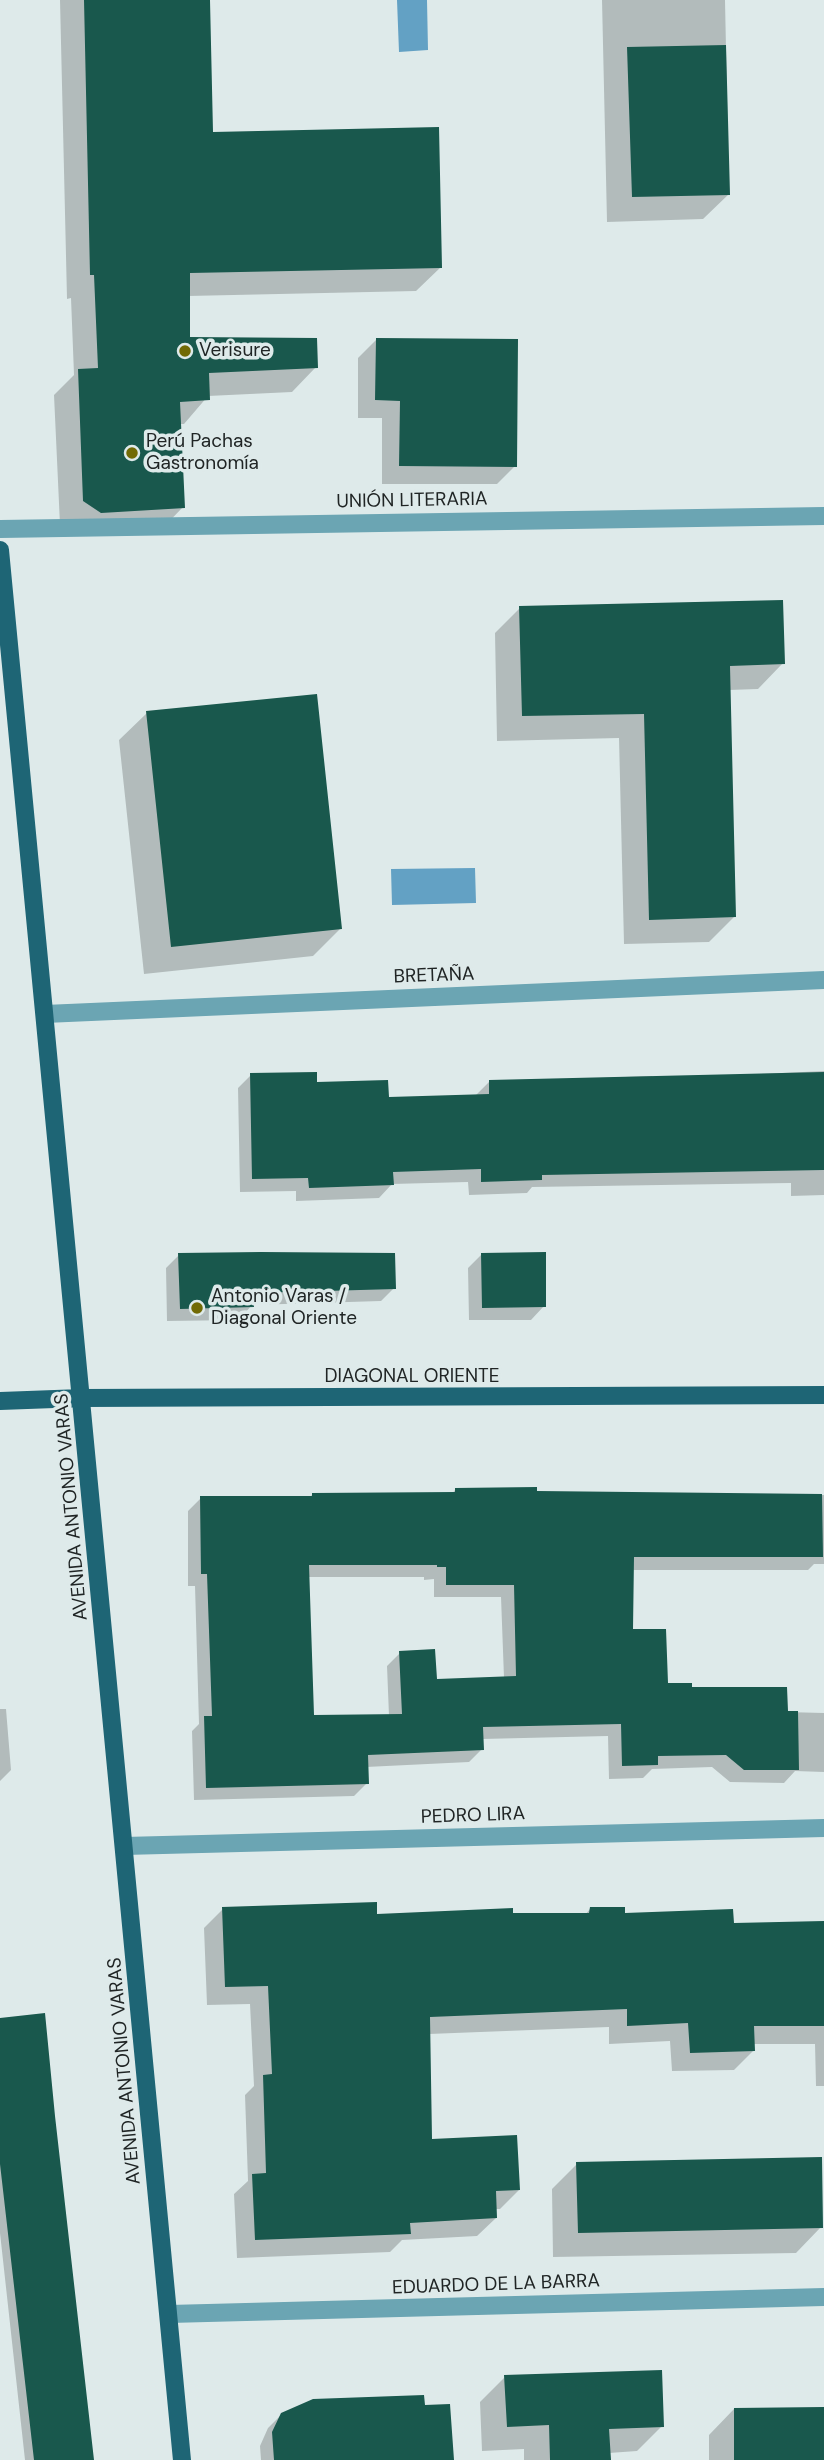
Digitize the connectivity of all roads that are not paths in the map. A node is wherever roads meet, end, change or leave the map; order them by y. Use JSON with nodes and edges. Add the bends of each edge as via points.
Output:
{"nodes":[{"id":1,"x":824,"y":516,"type":"edge"},
{"id":2,"x":0,"y":529,"type":"edge"},
{"id":3,"x":0,"y":550,"type":"edge"},
{"id":4,"x":824,"y":980,"type":"edge"},
{"id":5,"x":45,"y":1014,"type":"junction"},
{"id":6,"x":824,"y":1395,"type":"edge"},
{"id":7,"x":82,"y":1398,"type":"junction"},
{"id":8,"x":0,"y":1401,"type":"edge"},
{"id":9,"x":824,"y":1828,"type":"edge"},
{"id":10,"x":124,"y":1846,"type":"junction"},
{"id":11,"x":824,"y":2297,"type":"edge"},
{"id":12,"x":169,"y":2314,"type":"junction"},
{"id":13,"x":182,"y":2460,"type":"edge"}],
"edges":[{"from":1,"to":2,"type":"street","name":"UNIÓN LITERARIA"},
{"from":3,"to":5,"type":"main road","name":"AVENIDA ANTONIO VARAS"},
{"from":4,"to":5,"type":"street","name":"BRETAÑA"},
{"from":5,"to":7,"type":"main road","name":"AVENIDA ANTONIO VARAS"},
{"from":6,"to":7,"type":"main road","name":"DIAGONAL ORIENTE"},
{"from":7,"to":8,"type":"main road","name":"DIAGONAL ORIENTE"},
{"from":7,"to":10,"type":"main road","name":"AVENIDA ANTONIO VARAS"},
{"from":9,"to":10,"type":"street","name":"PEDRO LIRA"},
{"from":10,"to":12,"type":"main road","name":"AVENIDA ANTONIO VARAS"},
{"from":11,"to":12,"type":"street","name":"EDUARDO DE LA BARRA"},
{"from":12,"to":13,"type":"main road","name":"AVENIDA ANTONIO VARAS"}]}
